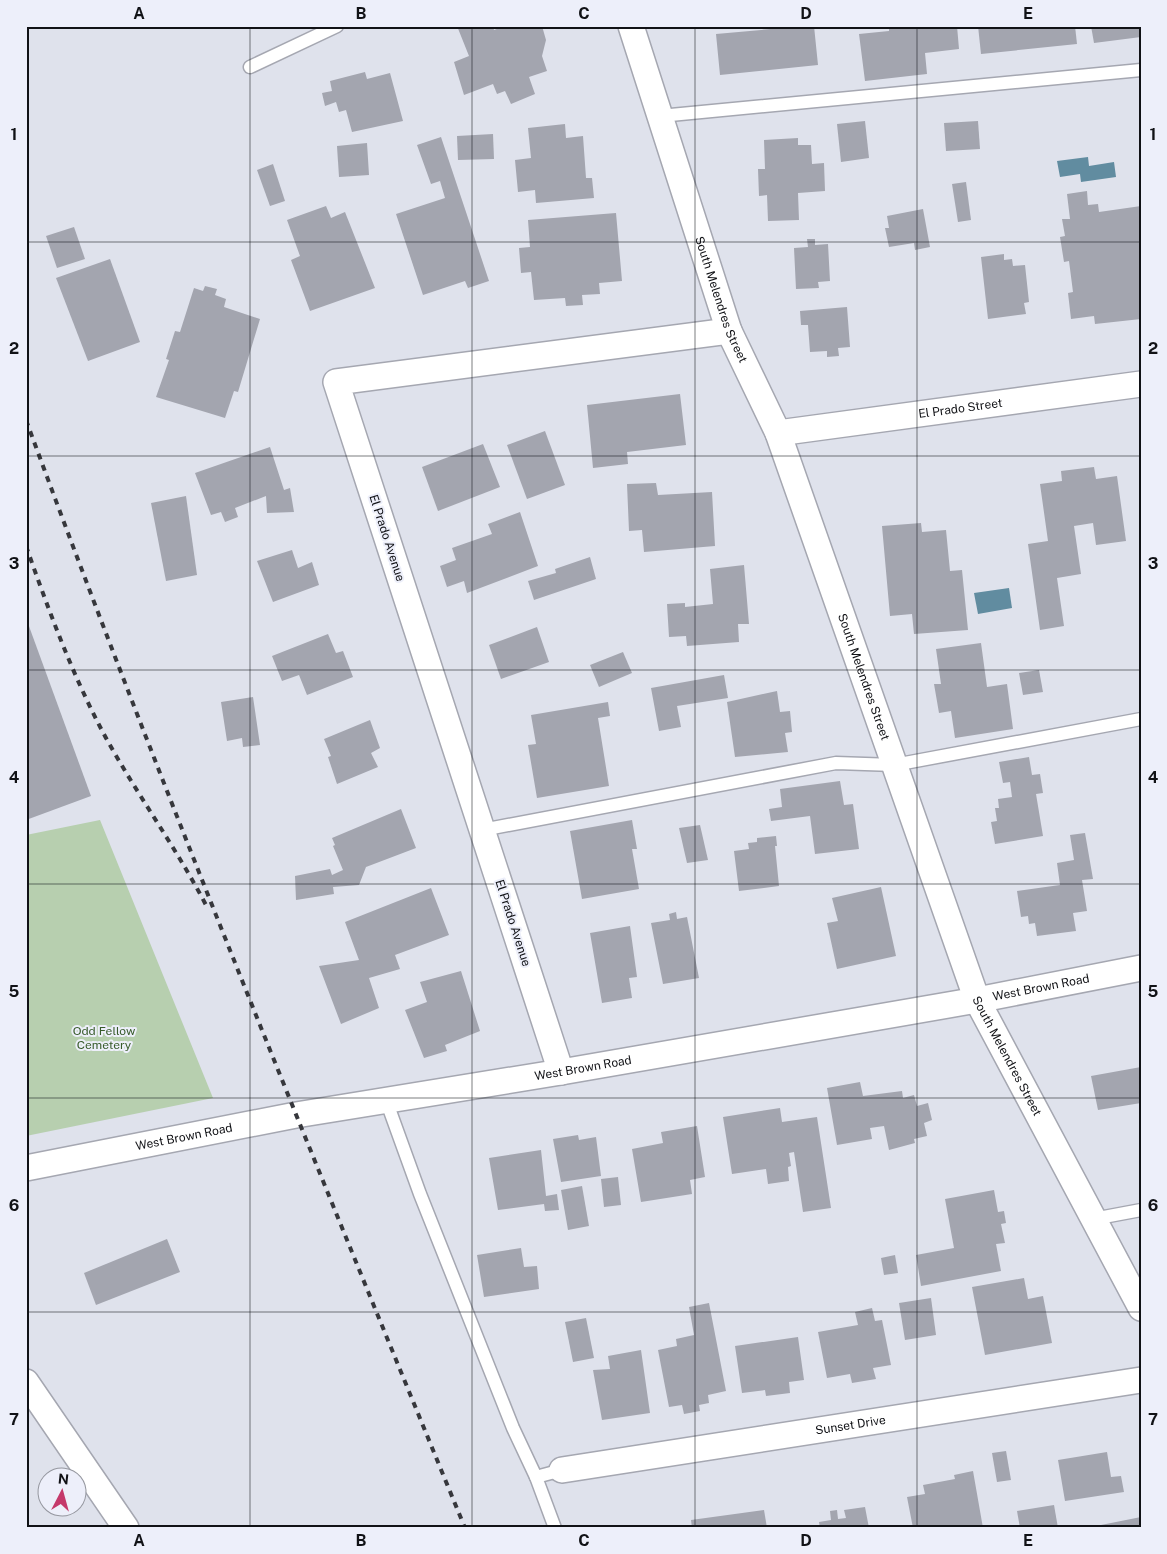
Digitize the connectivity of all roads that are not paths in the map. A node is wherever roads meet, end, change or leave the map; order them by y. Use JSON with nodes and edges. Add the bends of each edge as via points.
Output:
{"nodes":[{"id":1,"x":337,"y":26,"type":"edge"},
{"id":2,"x":631,"y":26,"type":"edge"},
{"id":3,"x":250,"y":67,"type":"dead end"},
{"id":4,"x":1141,"y":70,"type":"edge"},
{"id":5,"x":660,"y":116,"type":"junction"},
{"id":6,"x":729,"y":332,"type":"junction"},
{"id":7,"x":1141,"y":384,"type":"edge"},
{"id":8,"x":778,"y":433,"type":"junction"},
{"id":9,"x":1141,"y":719,"type":"edge"},
{"id":10,"x":894,"y":765,"type":"junction"},
{"id":11,"x":482,"y":830,"type":"junction"},
{"id":12,"x":1141,"y":968,"type":"edge"},
{"id":13,"x":976,"y":1000,"type":"junction"},
{"id":14,"x":561,"y":1072,"type":"junction"},
{"id":15,"x":386,"y":1100,"type":"junction"},
{"id":16,"x":26,"y":1168,"type":"edge"},
{"id":17,"x":1141,"y":1210,"type":"edge"},
{"id":18,"x":1093,"y":1219,"type":"junction"},
{"id":19,"x":1141,"y":1308,"type":"edge"},
{"id":20,"x":1141,"y":1380,"type":"edge"},
{"id":21,"x":26,"y":1382,"type":"edge"},
{"id":22,"x":562,"y":1470,"type":"joint"},
{"id":23,"x":536,"y":1477,"type":"junction"},
{"id":24,"x":126,"y":1528,"type":"edge"},
{"id":25,"x":555,"y":1528,"type":"edge"}],
"edges":[{"from":1,"to":3,"type":"lane"},
{"from":2,"to":5,"type":"street","name":"South Melendres Street"},
{"from":4,"to":5,"type":"lane"},
{"from":5,"to":6,"type":"street","name":"South Melendres Street"},
{"from":6,"to":8,"type":"street","name":"South Melendres Street"},
{"from":6,"to":11,"type":"street","name":"El Prado Avenue","via":[[336,382]]},
{"from":7,"to":8,"type":"street","name":"El Prado Street"},
{"from":8,"to":10,"type":"street","name":"South Melendres Street"},
{"from":9,"to":10,"type":"lane"},
{"from":10,"to":11,"type":"lane","via":[[836,763]]},
{"from":10,"to":13,"type":"street","name":"South Melendres Street"},
{"from":11,"to":14,"type":"street","name":"El Prado Avenue"},
{"from":12,"to":13,"type":"street","name":"West Brown Road"},
{"from":13,"to":14,"type":"street","name":"West Brown Road"},
{"from":13,"to":18,"type":"street","name":"South Melendres Street"},
{"from":14,"to":15,"type":"street","name":"West Brown Road"},
{"from":15,"to":16,"type":"street","name":"West Brown Road"},
{"from":15,"to":23,"type":"lane","via":[[513,1428]]},
{"from":17,"to":18,"type":"lane"},
{"from":18,"to":19,"type":"street","name":"South Melendres Street"},
{"from":20,"to":22,"type":"street","name":"Sunset Drive"},
{"from":21,"to":24,"type":"street"},
{"from":22,"to":23,"type":"lane"},
{"from":23,"to":25,"type":"lane"}]}
